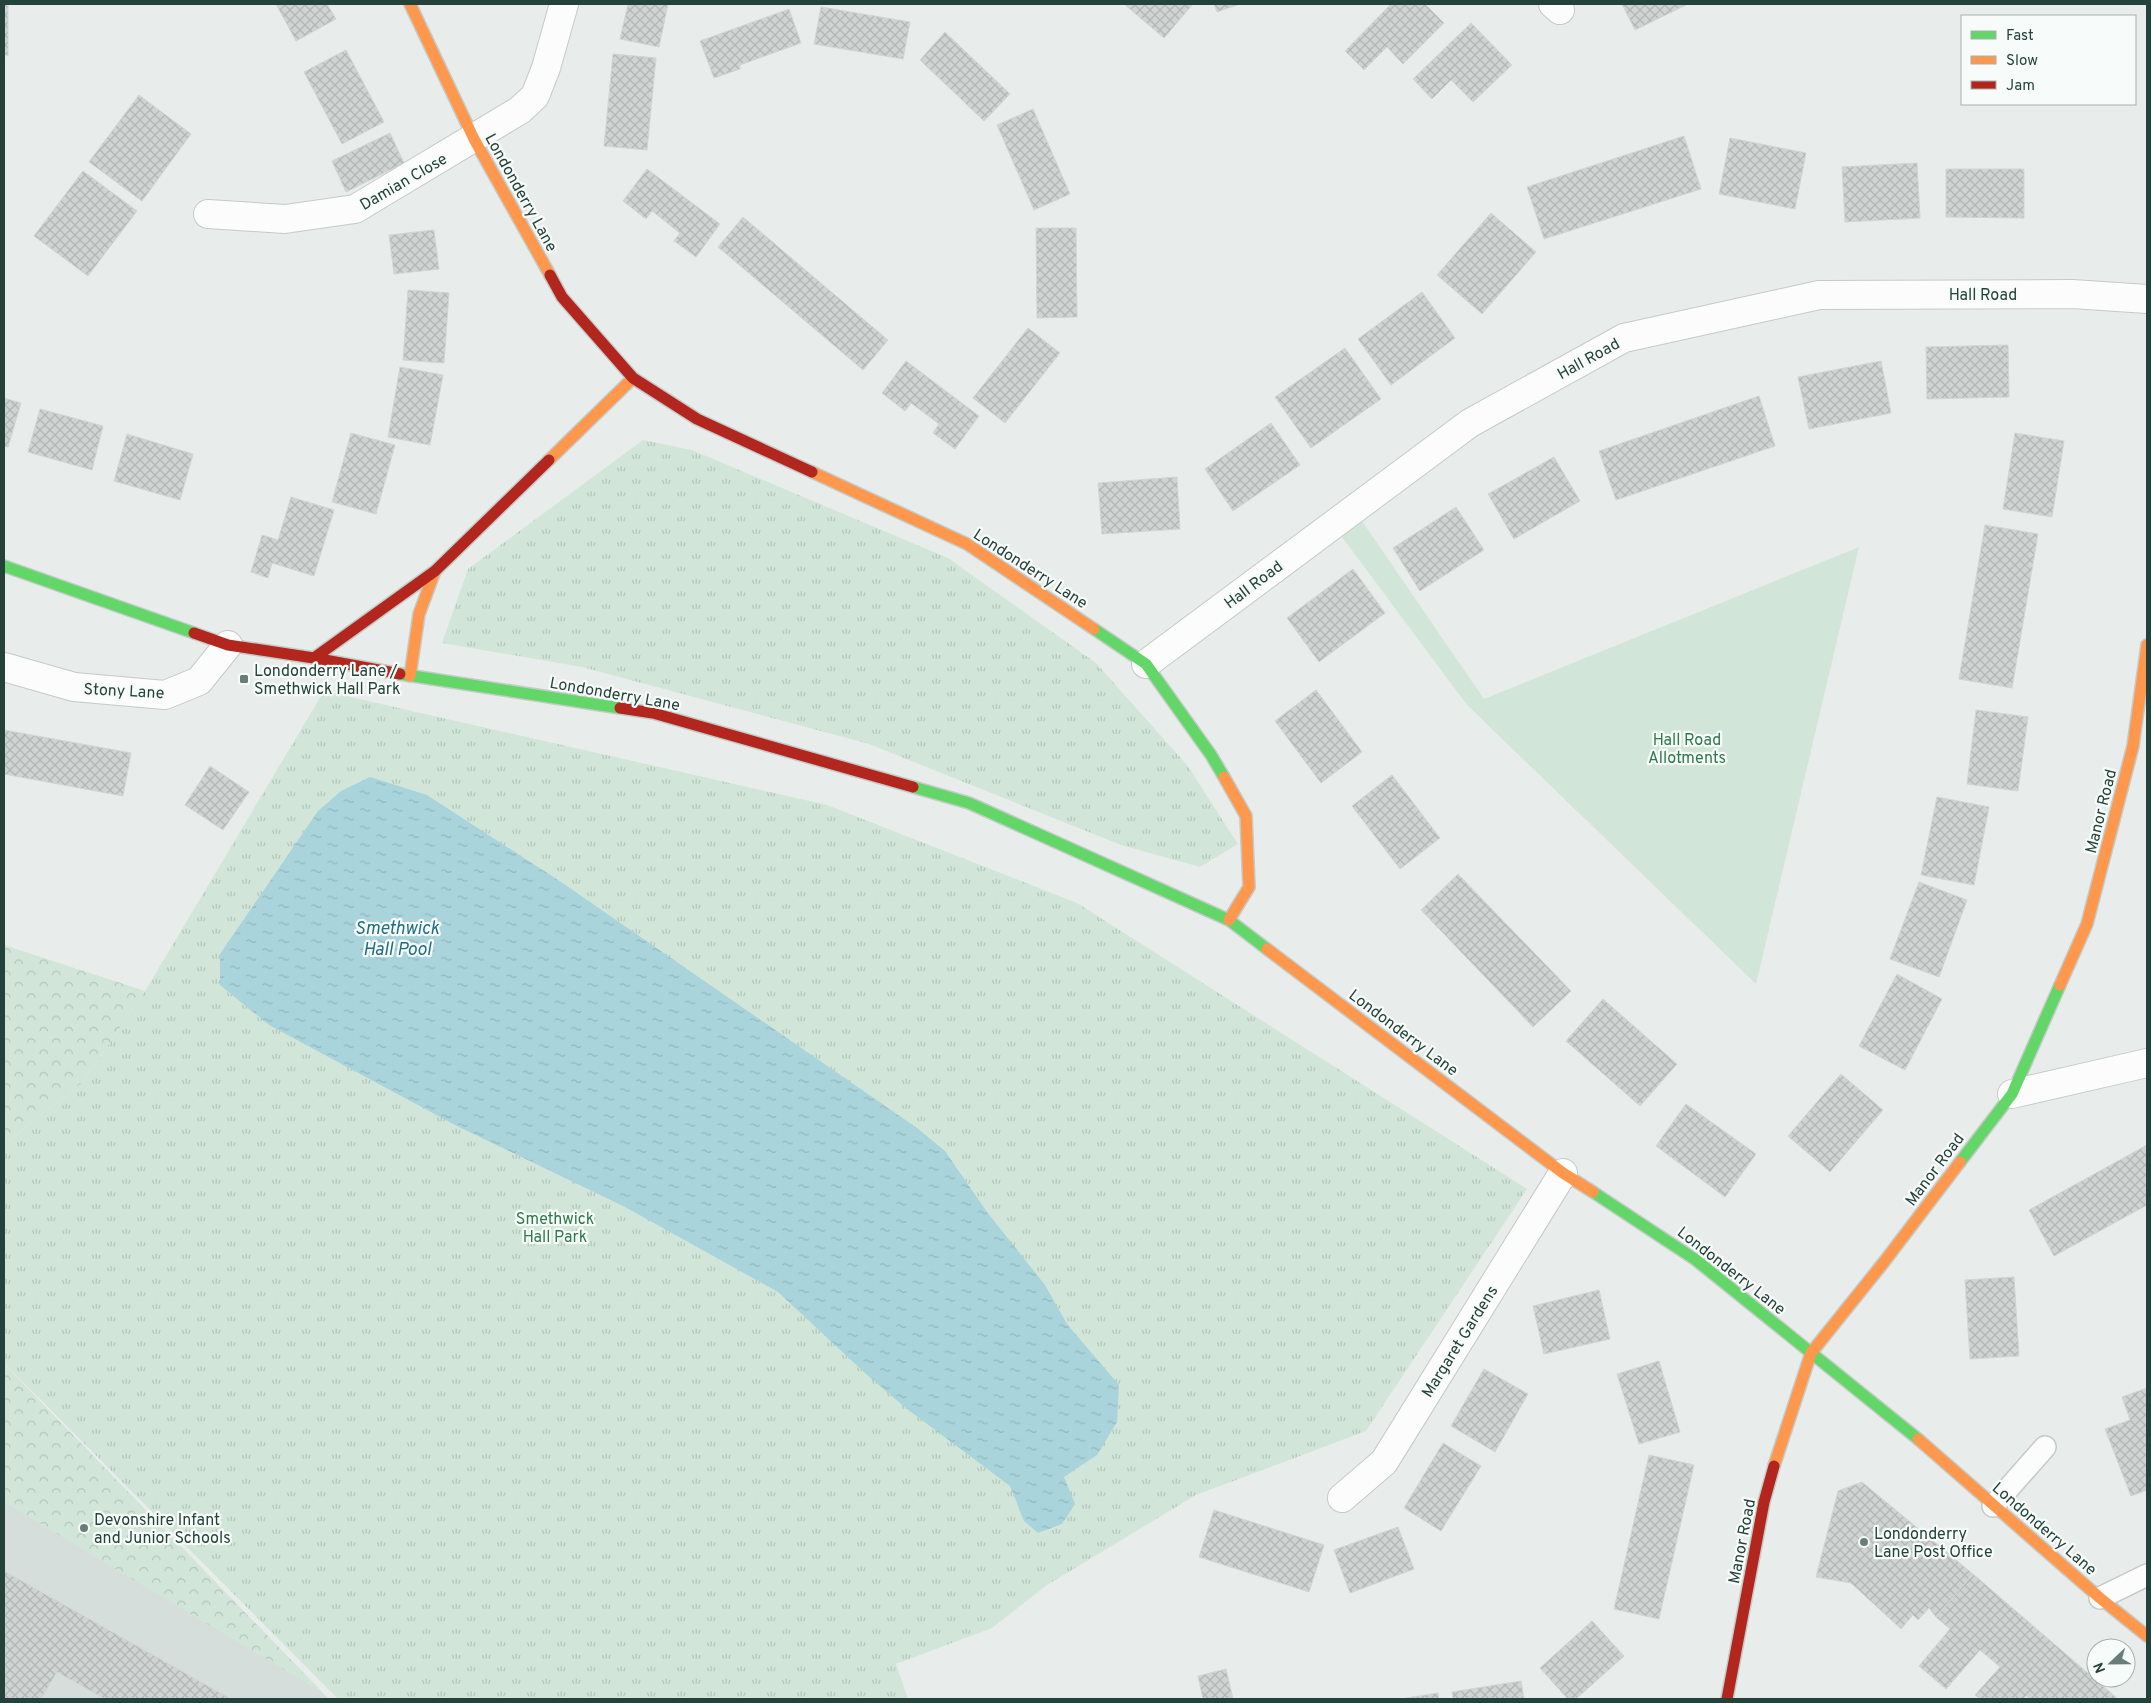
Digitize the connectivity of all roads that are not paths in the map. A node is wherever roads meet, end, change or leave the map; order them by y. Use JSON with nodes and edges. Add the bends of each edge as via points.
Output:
{"nodes":[{"id":1,"x":410,"y":4,"type":"edge"},
{"id":2,"x":564,"y":4,"type":"edge"},
{"id":3,"x":474,"y":139,"type":"junction"},
{"id":4,"x":208,"y":214,"type":"dead end"},
{"id":5,"x":2147,"y":299,"type":"edge"},
{"id":6,"x":633,"y":378,"type":"junction"},
{"id":7,"x":4,"y":566,"type":"edge"},
{"id":8,"x":435,"y":571,"type":"junction"},
{"id":9,"x":228,"y":645,"type":"junction"},
{"id":10,"x":2147,"y":645,"type":"edge"},
{"id":11,"x":314,"y":658,"type":"junction"},
{"id":12,"x":1146,"y":664,"type":"junction"},
{"id":13,"x":4,"y":667,"type":"edge"},
{"id":14,"x":410,"y":676,"type":"junction"},
{"id":15,"x":1229,"y":920,"type":"junction"},
{"id":16,"x":2147,"y":1063,"type":"edge"},
{"id":17,"x":2012,"y":1094,"type":"junction"},
{"id":18,"x":1563,"y":1173,"type":"junction"},
{"id":19,"x":1811,"y":1354,"type":"junction"},
{"id":20,"x":2045,"y":1447,"type":"dead end"},
{"id":21,"x":1342,"y":1498,"type":"dead end"},
{"id":22,"x":1994,"y":1506,"type":"junction"},
{"id":23,"x":2147,"y":1575,"type":"edge"},
{"id":24,"x":2100,"y":1598,"type":"junction"},
{"id":25,"x":2147,"y":1636,"type":"edge"},
{"id":26,"x":1727,"y":1699,"type":"edge"}],
"edges":[{"from":1,"to":3,"type":"street","name":"Londonderry Lane"},
{"from":2,"to":3,"type":"street","name":"Damian Close","via":[[536,96]]},
{"from":3,"to":4,"type":"street","name":"Damian Close","via":[[356,209],[285,219]]},
{"from":3,"to":6,"type":"street","name":"Londonderry Lane","via":[[562,297]]},
{"from":5,"to":12,"type":"street","name":"Hall Road","via":[[2072,294],[1819,295],[1624,338],[1470,423]]},
{"from":6,"to":8,"type":"street"},
{"from":6,"to":12,"type":"street","name":"Londonderry Lane","via":[[697,419],[967,544]]},
{"from":7,"to":9,"type":"street"},
{"from":8,"to":11,"type":"street"},
{"from":8,"to":14,"type":"street","via":[[419,614]]},
{"from":9,"to":11,"type":"street"},
{"from":9,"to":13,"type":"street","name":"Stony Lane","via":[[199,681],[165,695],[74,687]]},
{"from":10,"to":17,"type":"street","name":"Manor Road","via":[[2133,746],[2088,924]]},
{"from":11,"to":14,"type":"street","name":"Londonderry Lane"},
{"from":12,"to":15,"type":"street","name":"Londonderry Lane","via":[[1211,755],[1246,816],[1249,887]]},
{"from":14,"to":15,"type":"street","name":"Londonderry Lane","via":[[653,713],[969,803]]},
{"from":15,"to":18,"type":"street","name":"Londonderry Lane"},
{"from":16,"to":17,"type":"street"},
{"from":17,"to":19,"type":"street","name":"Manor Road"},
{"from":18,"to":19,"type":"street","name":"Londonderry Lane","via":[[1696,1260]]},
{"from":18,"to":21,"type":"street","name":"Margaret Gardens","via":[[1384,1462]]},
{"from":19,"to":22,"type":"street","name":"Londonderry Lane","via":[[1928,1447]]},
{"from":19,"to":26,"type":"street","name":"Manor Road","via":[[1764,1502]]},
{"from":20,"to":22,"type":"lane"},
{"from":22,"to":24,"type":"street","name":"Londonderry Lane"},
{"from":23,"to":24,"type":"lane"},
{"from":24,"to":25,"type":"street","name":"Londonderry Lane"}]}
